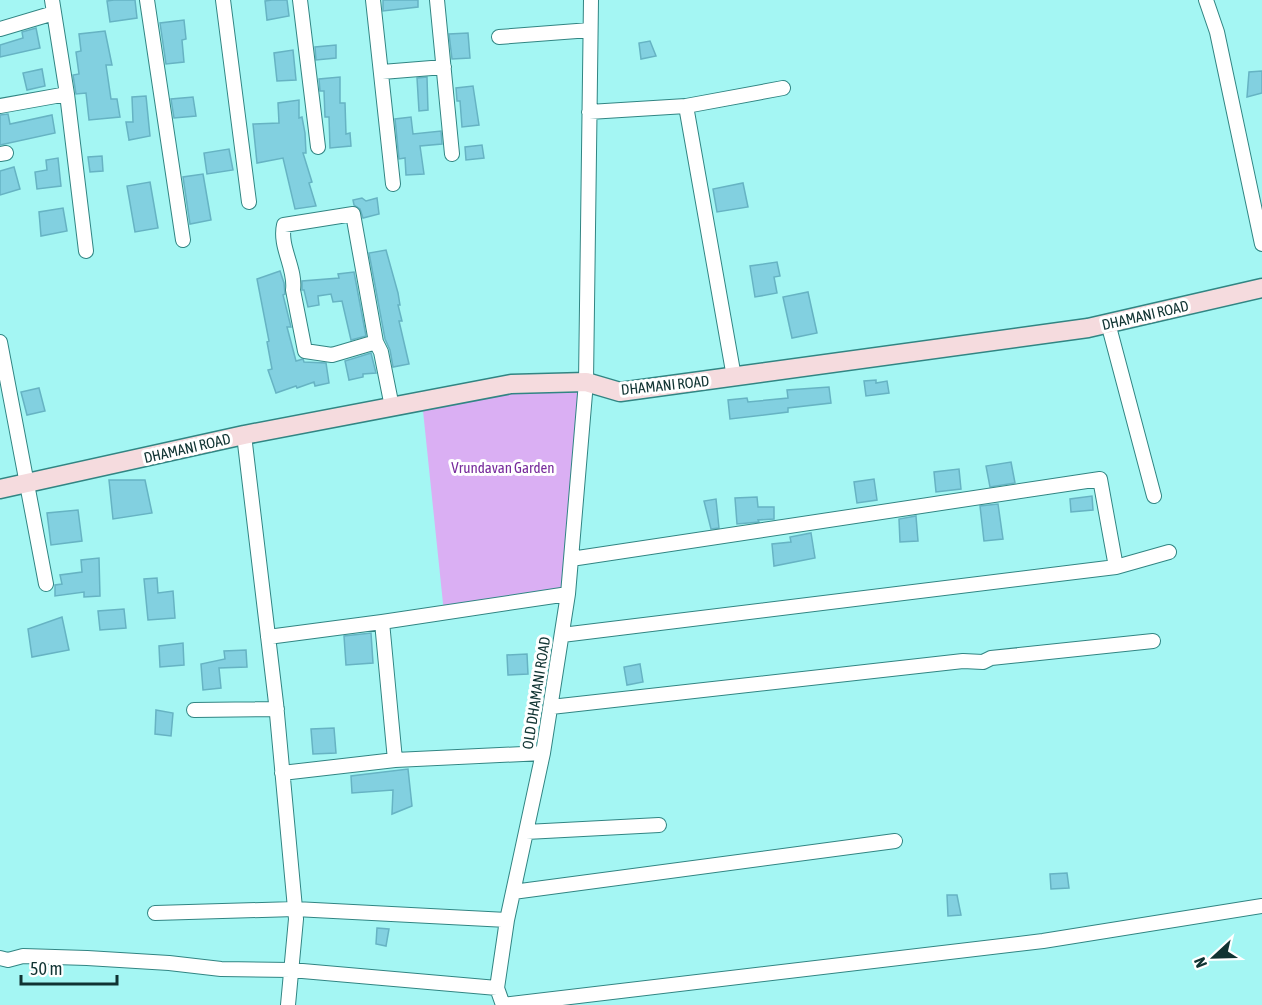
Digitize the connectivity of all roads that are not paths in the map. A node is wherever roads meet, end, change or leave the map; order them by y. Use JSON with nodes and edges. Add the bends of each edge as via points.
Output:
{"nodes":[{"id":1,"x":147,"y":0,"type":"edge"},
{"id":2,"x":223,"y":0,"type":"edge"},
{"id":3,"x":300,"y":0,"type":"edge"},
{"id":4,"x":373,"y":0,"type":"edge"},
{"id":5,"x":437,"y":0,"type":"edge"},
{"id":6,"x":591,"y":0,"type":"edge"},
{"id":7,"x":1206,"y":0,"type":"edge"},
{"id":8,"x":53,"y":7,"type":"edge"},
{"id":9,"x":0,"y":28,"type":"edge"},
{"id":10,"x":590,"y":30,"type":"junction"},
{"id":11,"x":500,"y":37,"type":"dead end"},
{"id":12,"x":444,"y":67,"type":"junction"},
{"id":13,"x":382,"y":72,"type":"junction"},
{"id":14,"x":783,"y":87,"type":"dead end"},
{"id":15,"x":67,"y":94,"type":"junction"},
{"id":16,"x":0,"y":106,"type":"edge"},
{"id":17,"x":686,"y":106,"type":"junction"},
{"id":18,"x":590,"y":112,"type":"junction"},
{"id":19,"x":318,"y":147,"type":"dead end"},
{"id":20,"x":452,"y":154,"type":"dead end"},
{"id":21,"x":393,"y":184,"type":"dead end"},
{"id":22,"x":249,"y":202,"type":"dead end"},
{"id":23,"x":183,"y":240,"type":"dead end"},
{"id":24,"x":1262,"y":244,"type":"edge"},
{"id":25,"x":86,"y":251,"type":"dead end"},
{"id":26,"x":1262,"y":288,"type":"edge"},
{"id":27,"x":1108,"y":323,"type":"junction"},
{"id":28,"x":0,"y":342,"type":"edge"},
{"id":29,"x":376,"y":342,"type":"dead end"},
{"id":30,"x":734,"y":377,"type":"junction"},
{"id":31,"x":586,"y":382,"type":"junction"},
{"id":32,"x":392,"y":407,"type":"junction"},
{"id":33,"x":244,"y":435,"type":"junction"},
{"id":34,"x":28,"y":483,"type":"junction"},
{"id":35,"x":0,"y":489,"type":"edge"},
{"id":36,"x":1154,"y":496,"type":"dead end"},
{"id":37,"x":1168,"y":552,"type":"dead end"},
{"id":38,"x":571,"y":559,"type":"junction"},
{"id":39,"x":1116,"y":567,"type":"junction"},
{"id":40,"x":46,"y":584,"type":"dead end"},
{"id":41,"x":568,"y":594,"type":"junction"},
{"id":42,"x":382,"y":622,"type":"junction"},
{"id":43,"x":562,"y":634,"type":"junction"},
{"id":44,"x":268,"y":637,"type":"junction"},
{"id":45,"x":1153,"y":641,"type":"dead end"},
{"id":46,"x":551,"y":706,"type":"junction"},
{"id":47,"x":277,"y":709,"type":"junction"},
{"id":48,"x":194,"y":710,"type":"dead end"},
{"id":49,"x":543,"y":753,"type":"junction"},
{"id":50,"x":395,"y":760,"type":"junction"},
{"id":51,"x":282,"y":773,"type":"junction"},
{"id":52,"x":659,"y":825,"type":"dead end"},
{"id":53,"x":526,"y":832,"type":"junction"},
{"id":54,"x":895,"y":841,"type":"dead end"},
{"id":55,"x":513,"y":892,"type":"junction"},
{"id":56,"x":1262,"y":906,"type":"edge"},
{"id":57,"x":295,"y":909,"type":"junction"},
{"id":58,"x":155,"y":914,"type":"dead end"},
{"id":59,"x":507,"y":920,"type":"junction"},
{"id":60,"x":0,"y":958,"type":"edge"},
{"id":61,"x":291,"y":970,"type":"junction"},
{"id":62,"x":497,"y":988,"type":"junction"},
{"id":63,"x":288,"y":1005,"type":"edge"},
{"id":64,"x":503,"y":1005,"type":"edge"}],
"edges":[{"from":1,"to":23,"type":"street"},
{"from":2,"to":22,"type":"street"},
{"from":3,"to":19,"type":"street"},
{"from":4,"to":13,"type":"street"},
{"from":5,"to":12,"type":"street"},
{"from":6,"to":10,"type":"street","name":"OLD DHAMANI ROAD"},
{"from":7,"to":24,"type":"street","via":[[1217,32]]},
{"from":8,"to":9,"type":"street"},
{"from":8,"to":15,"type":"street"},
{"from":10,"to":11,"type":"street"},
{"from":10,"to":18,"type":"street","name":"OLD DHAMANI ROAD"},
{"from":12,"to":13,"type":"street"},
{"from":12,"to":20,"type":"street"},
{"from":13,"to":21,"type":"street"},
{"from":14,"to":17,"type":"street"},
{"from":15,"to":16,"type":"street"},
{"from":15,"to":25,"type":"street"},
{"from":17,"to":18,"type":"street"},
{"from":17,"to":30,"type":"street"},
{"from":18,"to":31,"type":"street","name":"OLD DHAMANI ROAD"},
{"from":26,"to":27,"type":"main road","name":"DHAMANI ROAD"},
{"from":27,"to":30,"type":"main road","name":"DHAMANI ROAD"},
{"from":27,"to":36,"type":"street"},
{"from":28,"to":34,"type":"street"},
{"from":29,"to":32,"type":"street","via":[[353,214],[284,225],[282,234],[305,351],[332,355],[376,342]]},
{"from":30,"to":31,"type":"main road","name":"DHAMANI ROAD","via":[[620,392]]},
{"from":31,"to":32,"type":"main road","name":"DHAMANI ROAD","via":[[511,384]]},
{"from":31,"to":38,"type":"street","name":"OLD DHAMANI ROAD"},
{"from":32,"to":33,"type":"main road","name":"DHAMANI ROAD"},
{"from":33,"to":34,"type":"main road","name":"DHAMANI ROAD"},
{"from":33,"to":44,"type":"street"},
{"from":34,"to":35,"type":"main road","name":"DHAMANI ROAD"},
{"from":34,"to":40,"type":"street"},
{"from":37,"to":39,"type":"street"},
{"from":38,"to":39,"type":"street","via":[[1100,479]]},
{"from":38,"to":41,"type":"street","name":"OLD DHAMANI ROAD"},
{"from":39,"to":43,"type":"street"},
{"from":41,"to":42,"type":"street"},
{"from":41,"to":43,"type":"street","name":"OLD DHAMANI ROAD"},
{"from":42,"to":44,"type":"street"},
{"from":42,"to":50,"type":"street"},
{"from":43,"to":46,"type":"street","name":"OLD DHAMANI ROAD"},
{"from":44,"to":47,"type":"street"},
{"from":45,"to":46,"type":"street"},
{"from":46,"to":49,"type":"street","name":"OLD DHAMANI ROAD"},
{"from":47,"to":48,"type":"street"},
{"from":47,"to":51,"type":"street"},
{"from":49,"to":50,"type":"street"},
{"from":49,"to":53,"type":"street","name":"OLD DHAMANI ROAD"},
{"from":50,"to":51,"type":"street"},
{"from":51,"to":57,"type":"street"},
{"from":52,"to":53,"type":"street"},
{"from":53,"to":55,"type":"street","name":"OLD DHAMANI ROAD"},
{"from":54,"to":55,"type":"street"},
{"from":55,"to":59,"type":"street","name":"OLD DHAMANI ROAD"},
{"from":56,"to":64,"type":"street","via":[[1043,941]]},
{"from":57,"to":58,"type":"street"},
{"from":57,"to":59,"type":"street"},
{"from":57,"to":61,"type":"street"},
{"from":59,"to":62,"type":"street","name":"OLD DHAMANI ROAD"},
{"from":60,"to":61,"type":"street","via":[[77,958]]},
{"from":61,"to":62,"type":"street"},
{"from":61,"to":63,"type":"street"},
{"from":62,"to":64,"type":"street","name":"OLD DHAMANI ROAD"}]}
